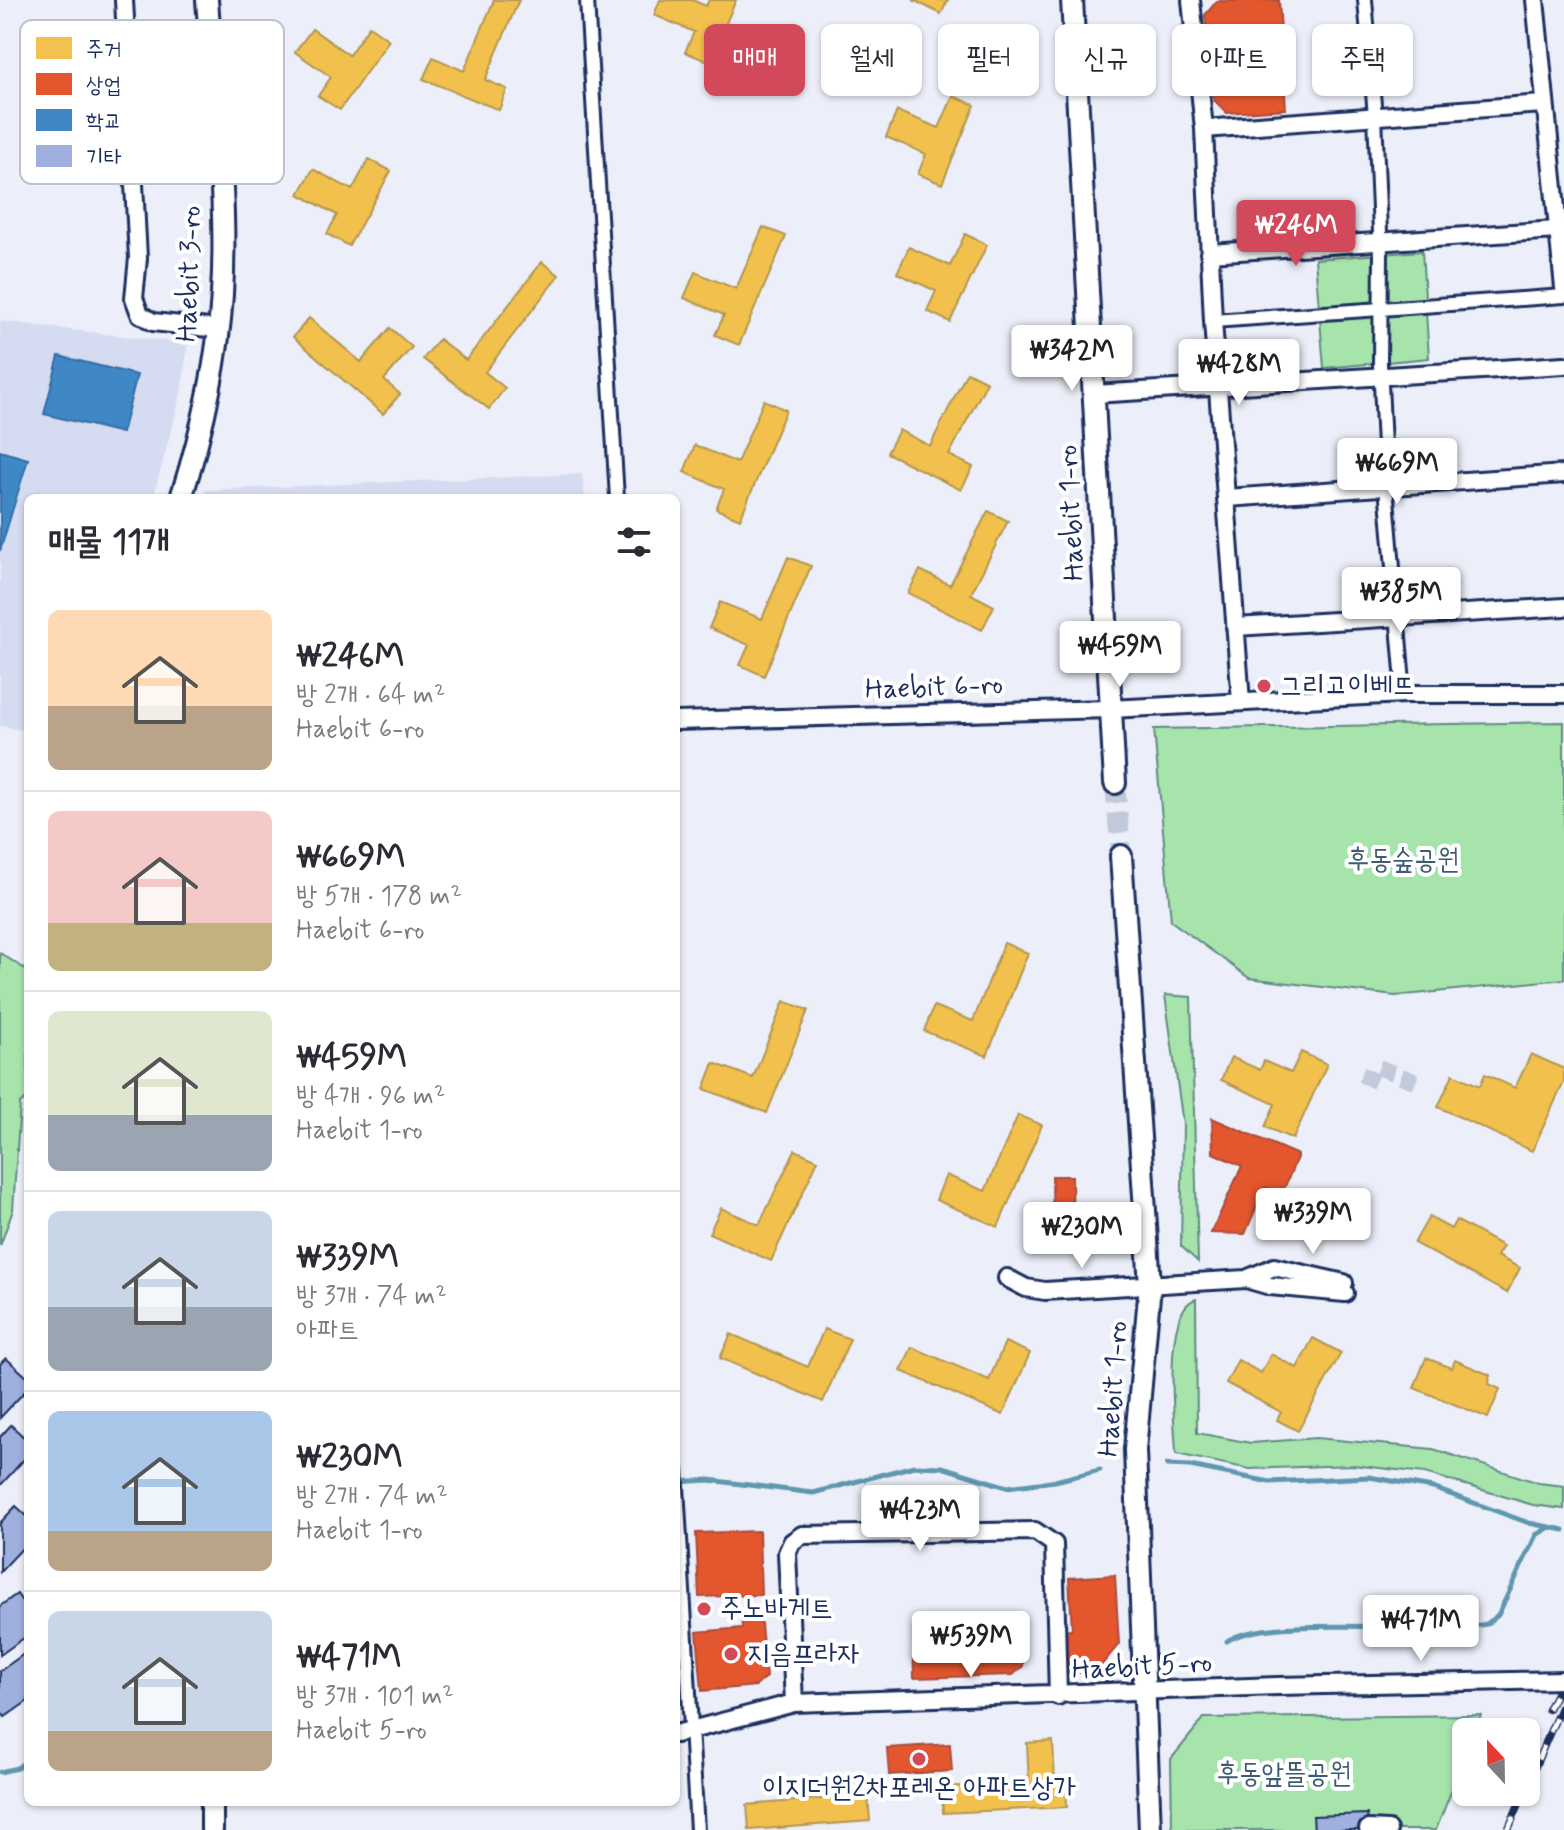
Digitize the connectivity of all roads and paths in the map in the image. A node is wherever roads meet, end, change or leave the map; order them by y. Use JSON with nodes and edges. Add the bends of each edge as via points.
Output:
{"nodes":[{"id":1,"x":124,"y":0,"type":"edge"},
{"id":2,"x":207,"y":0,"type":"edge"},
{"id":3,"x":587,"y":0,"type":"edge"},
{"id":4,"x":1072,"y":0,"type":"edge"},
{"id":5,"x":1191,"y":0,"type":"edge"},
{"id":6,"x":1365,"y":0,"type":"edge"},
{"id":7,"x":1535,"y":0,"type":"edge"},
{"id":8,"x":125,"y":20,"type":"edge"},
{"id":9,"x":208,"y":20,"type":"edge"},
{"id":10,"x":1543,"y":104,"type":"junction"},
{"id":11,"x":1375,"y":116,"type":"junction"},
{"id":12,"x":1204,"y":129,"type":"junction"},
{"id":13,"x":134,"y":184,"type":"edge"},
{"id":14,"x":220,"y":184,"type":"edge"},
{"id":15,"x":1557,"y":230,"type":"junction"},
{"id":16,"x":1381,"y":243,"type":"junction"},
{"id":17,"x":1209,"y":253,"type":"junction"},
{"id":18,"x":1564,"y":288,"type":"edge"},
{"id":19,"x":1564,"y":296,"type":"edge"},
{"id":20,"x":1213,"y":321,"type":"junction"},
{"id":21,"x":218,"y":329,"type":"junction"},
{"id":22,"x":1564,"y":365,"type":"edge"},
{"id":23,"x":1381,"y":377,"type":"junction"},
{"id":24,"x":1219,"y":389,"type":"junction"},
{"id":25,"x":1094,"y":394,"type":"junction"},
{"id":26,"x":1564,"y":474,"type":"edge"},
{"id":27,"x":1386,"y":487,"type":"junction"},
{"id":28,"x":182,"y":494,"type":"edge"},
{"id":29,"x":617,"y":494,"type":"edge"},
{"id":30,"x":1227,"y":498,"type":"junction"},
{"id":31,"x":1564,"y":607,"type":"edge"},
{"id":32,"x":1395,"y":616,"type":"junction"},
{"id":33,"x":1235,"y":627,"type":"junction"},
{"id":34,"x":1404,"y":694,"type":"junction"},
{"id":35,"x":1564,"y":694,"type":"edge"},
{"id":36,"x":1241,"y":702,"type":"junction"},
{"id":37,"x":1110,"y":709,"type":"junction"},
{"id":38,"x":680,"y":721,"type":"edge"},
{"id":39,"x":1115,"y":783,"type":"tunnel mouth"},
{"id":40,"x":1121,"y":856,"type":"tunnel mouth"},
{"id":41,"x":1007,"y":1278,"type":"dead end"},
{"id":42,"x":1150,"y":1285,"type":"junction"},
{"id":43,"x":1344,"y":1288,"type":"dead end"},
{"id":44,"x":680,"y":1616,"type":"edge"},
{"id":45,"x":1564,"y":1680,"type":"edge"},
{"id":46,"x":1144,"y":1693,"type":"junction"},
{"id":47,"x":1058,"y":1696,"type":"junction"},
{"id":48,"x":794,"y":1703,"type":"junction"},
{"id":49,"x":683,"y":1731,"type":"edge"},
{"id":50,"x":212,"y":1806,"type":"edge"},
{"id":51,"x":1368,"y":1829,"type":"edge"},
{"id":52,"x":212,"y":1830,"type":"edge"},
{"id":53,"x":697,"y":1830,"type":"edge"},
{"id":54,"x":1150,"y":1830,"type":"edge"},
{"id":55,"x":1388,"y":1830,"type":"edge"}],
"edges":[{"from":1,"to":8,"type":"street"},
{"from":2,"to":9,"type":"street","name":"Haebit 3-ro"},
{"from":3,"to":29,"type":"street"},
{"from":4,"to":25,"type":"street","name":"Haebit 1-ro"},
{"from":5,"to":12,"type":"street"},
{"from":6,"to":11,"type":"street"},
{"from":7,"to":10,"type":"street"},
{"from":10,"to":11,"type":"street"},
{"from":10,"to":15,"type":"street"},
{"from":11,"to":12,"type":"street"},
{"from":11,"to":16,"type":"street"},
{"from":12,"to":17,"type":"street"},
{"from":13,"to":21,"type":"street","via":[[138,258],[134,298],[140,314],[153,322]]},
{"from":14,"to":21,"type":"street","name":"Haebit 3-ro"},
{"from":15,"to":16,"type":"street"},
{"from":15,"to":18,"type":"street"},
{"from":16,"to":17,"type":"street"},
{"from":16,"to":23,"type":"street"},
{"from":17,"to":20,"type":"street"},
{"from":19,"to":20,"type":"street"},
{"from":20,"to":24,"type":"street"},
{"from":21,"to":28,"type":"street","name":"Haebit 3-ro","via":[[197,447]]},
{"from":22,"to":23,"type":"street"},
{"from":23,"to":24,"type":"street"},
{"from":23,"to":27,"type":"street"},
{"from":24,"to":25,"type":"street"},
{"from":24,"to":30,"type":"street"},
{"from":25,"to":37,"type":"street","name":"Haebit 1-ro"},
{"from":26,"to":27,"type":"street"},
{"from":27,"to":30,"type":"street"},
{"from":27,"to":32,"type":"street"},
{"from":30,"to":33,"type":"street"},
{"from":31,"to":32,"type":"street"},
{"from":32,"to":33,"type":"street"},
{"from":32,"to":34,"type":"street"},
{"from":33,"to":36,"type":"street"},
{"from":34,"to":35,"type":"street","name":"Haebit 6-ro"},
{"from":34,"to":36,"type":"street","name":"Haebit 6-ro"},
{"from":36,"to":37,"type":"street","name":"Haebit 6-ro"},
{"from":37,"to":38,"type":"street","name":"Haebit 6-ro"},
{"from":37,"to":39,"type":"street","name":"Haebit 1-ro"},
{"from":40,"to":42,"type":"street","name":"Haebit 1-ro"},
{"from":41,"to":42,"type":"street","via":[[1045,1291]]},
{"from":42,"to":43,"type":"street","via":[[1246,1279],[1270,1286]]},
{"from":42,"to":46,"type":"street","name":"Haebit 1-ro","via":[[1135,1450]]},
{"from":44,"to":49,"type":"street"},
{"from":45,"to":46,"type":"street","name":"Haebit 5-ro","bridge":true},
{"from":46,"to":47,"type":"street","name":"Haebit 5-ro"},
{"from":46,"to":54,"type":"street","name":"Haebit 1-ro"},
{"from":47,"to":48,"type":"street","name":"Haebit 5-ro"},
{"from":47,"to":48,"type":"street","via":[[1054,1544],[1047,1536],[1035,1531],[802,1535],[787,1553]]},
{"from":48,"to":49,"type":"street","name":"Haebit 5-ro"},
{"from":49,"to":53,"type":"street"},
{"from":50,"to":52,"type":"street"},
{"from":51,"to":55,"type":"street"}]}
